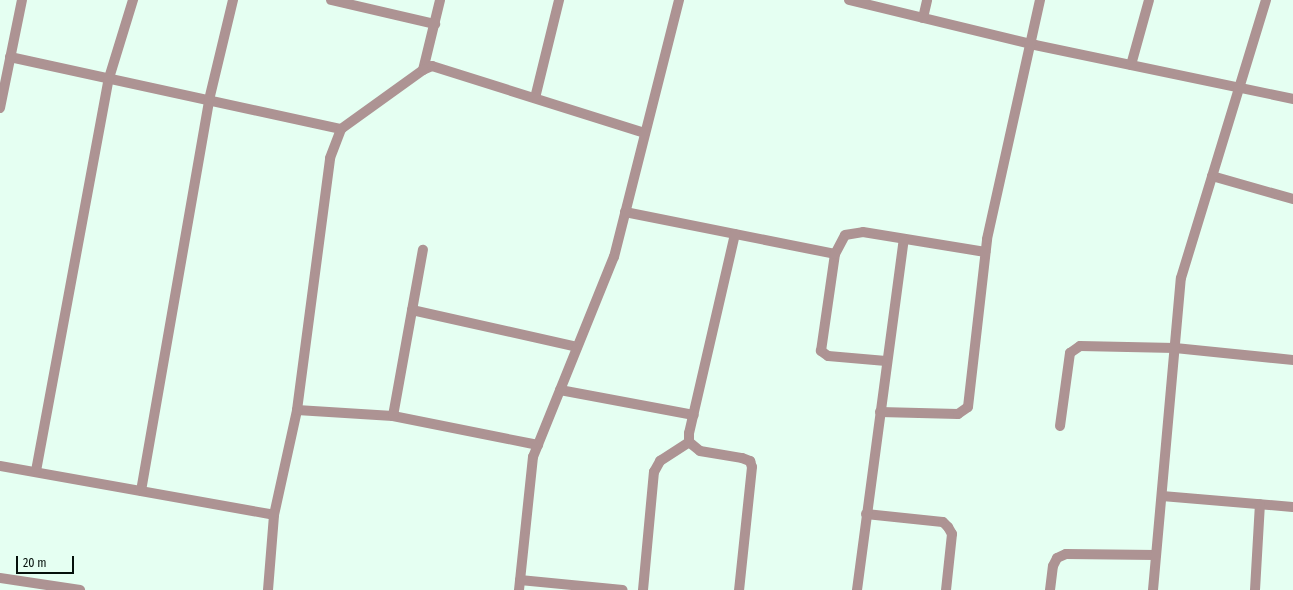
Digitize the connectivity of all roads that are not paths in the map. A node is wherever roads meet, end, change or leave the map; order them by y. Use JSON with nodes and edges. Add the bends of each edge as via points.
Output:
{"nodes":[{"id":1,"x":22,"y":0,"type":"edge"},
{"id":2,"x":133,"y":0,"type":"edge"},
{"id":3,"x":233,"y":0,"type":"edge"},
{"id":4,"x":330,"y":0,"type":"edge"},
{"id":5,"x":440,"y":0,"type":"edge"},
{"id":6,"x":559,"y":0,"type":"edge"},
{"id":7,"x":679,"y":0,"type":"edge"},
{"id":8,"x":849,"y":0,"type":"edge"},
{"id":9,"x":927,"y":0,"type":"edge"},
{"id":10,"x":1040,"y":0,"type":"edge"},
{"id":11,"x":1149,"y":0,"type":"edge"},
{"id":12,"x":1266,"y":0,"type":"edge"},
{"id":13,"x":923,"y":18,"type":"junction"},
{"id":14,"x":435,"y":24,"type":"junction"},
{"id":15,"x":1030,"y":44,"type":"junction"},
{"id":16,"x":10,"y":57,"type":"junction"},
{"id":17,"x":1131,"y":65,"type":"junction"},
{"id":18,"x":423,"y":70,"type":"junction"},
{"id":19,"x":109,"y":78,"type":"junction"},
{"id":20,"x":1239,"y":87,"type":"junction"},
{"id":21,"x":536,"y":98,"type":"junction"},
{"id":22,"x":1293,"y":99,"type":"edge"},
{"id":23,"x":209,"y":100,"type":"junction"},
{"id":24,"x":0,"y":108,"type":"edge"},
{"id":25,"x":341,"y":129,"type":"junction"},
{"id":26,"x":645,"y":133,"type":"junction"},
{"id":27,"x":1212,"y":176,"type":"junction"},
{"id":28,"x":1293,"y":199,"type":"edge"},
{"id":29,"x":625,"y":212,"type":"junction"},
{"id":30,"x":735,"y":234,"type":"junction"},
{"id":31,"x":904,"y":239,"type":"junction"},
{"id":32,"x":423,"y":250,"type":"dead end"},
{"id":33,"x":985,"y":252,"type":"junction"},
{"id":34,"x":835,"y":254,"type":"junction"},
{"id":35,"x":412,"y":310,"type":"junction"},
{"id":36,"x":577,"y":347,"type":"junction"},
{"id":37,"x":1174,"y":348,"type":"junction"},
{"id":38,"x":1293,"y":360,"type":"edge"},
{"id":39,"x":886,"y":362,"type":"junction"},
{"id":40,"x":560,"y":390,"type":"junction"},
{"id":41,"x":297,"y":410,"type":"junction"},
{"id":42,"x":880,"y":412,"type":"junction"},
{"id":43,"x":694,"y":415,"type":"junction"},
{"id":44,"x":393,"y":416,"type":"junction"},
{"id":45,"x":1060,"y":426,"type":"dead end"},
{"id":46,"x":689,"y":442,"type":"junction"},
{"id":47,"x":538,"y":445,"type":"junction"},
{"id":48,"x":0,"y":466,"type":"edge"},
{"id":49,"x":36,"y":471,"type":"junction"},
{"id":50,"x":141,"y":490,"type":"junction"},
{"id":51,"x":1162,"y":496,"type":"junction"},
{"id":52,"x":1260,"y":504,"type":"junction"},
{"id":53,"x":1293,"y":507,"type":"edge"},
{"id":54,"x":866,"y":514,"type":"junction"},
{"id":55,"x":274,"y":515,"type":"junction"},
{"id":56,"x":1156,"y":555,"type":"junction"},
{"id":57,"x":0,"y":578,"type":"edge"},
{"id":58,"x":520,"y":580,"type":"junction"},
{"id":59,"x":80,"y":590,"type":"edge"},
{"id":60,"x":268,"y":590,"type":"edge"},
{"id":61,"x":519,"y":590,"type":"edge"},
{"id":62,"x":623,"y":590,"type":"edge"},
{"id":63,"x":643,"y":590,"type":"edge"},
{"id":64,"x":738,"y":590,"type":"edge"},
{"id":65,"x":857,"y":590,"type":"edge"},
{"id":66,"x":946,"y":590,"type":"edge"},
{"id":67,"x":1050,"y":590,"type":"edge"},
{"id":68,"x":1153,"y":590,"type":"edge"},
{"id":69,"x":1255,"y":590,"type":"edge"}],
"edges":[{"from":1,"to":16,"type":"street"},
{"from":2,"to":19,"type":"street"},
{"from":3,"to":23,"type":"street"},
{"from":4,"to":14,"type":"street"},
{"from":5,"to":14,"type":"street"},
{"from":6,"to":21,"type":"street"},
{"from":7,"to":26,"type":"street"},
{"from":8,"to":13,"type":"street"},
{"from":9,"to":13,"type":"street"},
{"from":10,"to":15,"type":"street"},
{"from":11,"to":17,"type":"street"},
{"from":12,"to":20,"type":"street"},
{"from":13,"to":15,"type":"street"},
{"from":14,"to":18,"type":"street"},
{"from":15,"to":17,"type":"street"},
{"from":15,"to":33,"type":"street"},
{"from":16,"to":19,"type":"street"},
{"from":16,"to":24,"type":"street"},
{"from":17,"to":20,"type":"street"},
{"from":18,"to":21,"type":"street","via":[[441,67]]},
{"from":18,"to":25,"type":"street"},
{"from":19,"to":23,"type":"street"},
{"from":19,"to":49,"type":"street"},
{"from":20,"to":22,"type":"street"},
{"from":20,"to":27,"type":"street"},
{"from":21,"to":26,"type":"street"},
{"from":23,"to":25,"type":"street"},
{"from":23,"to":50,"type":"street"},
{"from":25,"to":41,"type":"street","via":[[330,158]]},
{"from":26,"to":29,"type":"street"},
{"from":27,"to":28,"type":"street"},
{"from":27,"to":37,"type":"street","via":[[1181,278]]},
{"from":29,"to":30,"type":"street"},
{"from":29,"to":36,"type":"street","via":[[614,257]]},
{"from":30,"to":34,"type":"street"},
{"from":30,"to":43,"type":"street"},
{"from":31,"to":33,"type":"street"},
{"from":31,"to":34,"type":"street","via":[[854,232],[845,235]]},
{"from":31,"to":39,"type":"street"},
{"from":32,"to":35,"type":"street"},
{"from":33,"to":42,"type":"street","via":[[968,407],[958,414]]},
{"from":34,"to":39,"type":"street","via":[[821,351],[828,356]]},
{"from":35,"to":36,"type":"street"},
{"from":35,"to":44,"type":"street"},
{"from":36,"to":40,"type":"street"},
{"from":37,"to":38,"type":"street"},
{"from":37,"to":45,"type":"street","via":[[1074,348],[1070,353]]},
{"from":37,"to":51,"type":"street"},
{"from":39,"to":42,"type":"street"},
{"from":40,"to":43,"type":"street"},
{"from":40,"to":47,"type":"street"},
{"from":41,"to":44,"type":"street"},
{"from":41,"to":55,"type":"street"},
{"from":42,"to":54,"type":"street"},
{"from":43,"to":46,"type":"street"},
{"from":44,"to":47,"type":"street"},
{"from":46,"to":63,"type":"street","via":[[660,461],[654,472]]},
{"from":46,"to":64,"type":"street","via":[[700,451],[750,461],[752,467]]},
{"from":47,"to":58,"type":"street","via":[[533,457]]},
{"from":48,"to":49,"type":"street"},
{"from":49,"to":50,"type":"street"},
{"from":50,"to":55,"type":"street"},
{"from":51,"to":52,"type":"street"},
{"from":51,"to":56,"type":"street"},
{"from":52,"to":53,"type":"street"},
{"from":52,"to":69,"type":"street"},
{"from":54,"to":65,"type":"street"},
{"from":54,"to":66,"type":"street","via":[[943,522],[948,526],[952,534]]},
{"from":55,"to":60,"type":"street"},
{"from":56,"to":67,"type":"street","via":[[1066,554],[1057,558],[1053,566]]},
{"from":56,"to":68,"type":"street"},
{"from":57,"to":59,"type":"street"},
{"from":58,"to":61,"type":"street"},
{"from":58,"to":62,"type":"street"}]}
